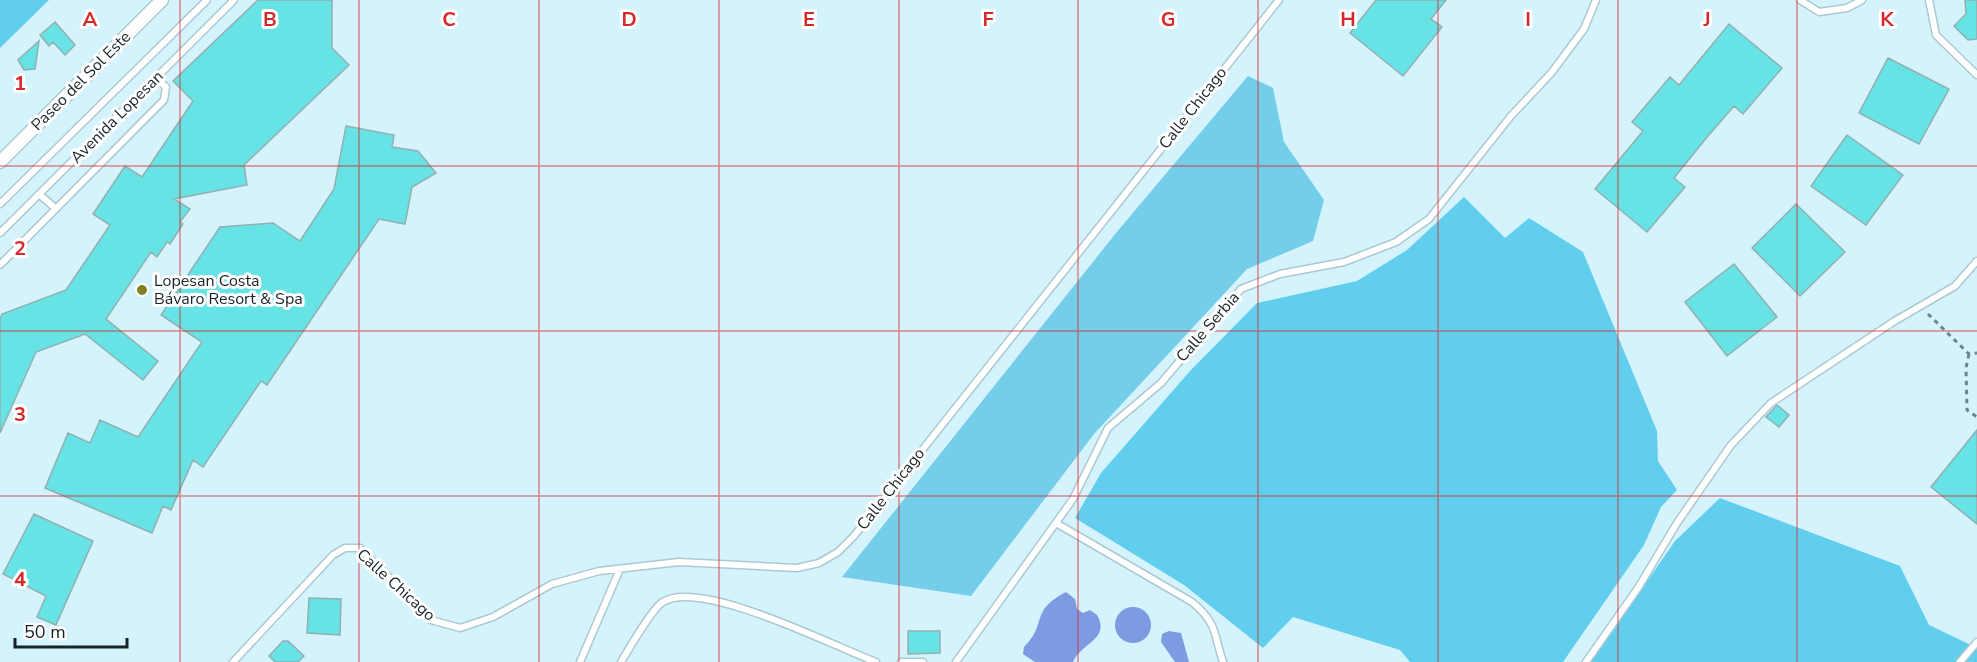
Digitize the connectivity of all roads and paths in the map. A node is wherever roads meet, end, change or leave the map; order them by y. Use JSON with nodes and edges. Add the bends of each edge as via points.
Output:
{"nodes":[{"id":1,"x":162,"y":0,"type":"edge"},
{"id":2,"x":207,"y":0,"type":"edge"},
{"id":3,"x":234,"y":0,"type":"edge"},
{"id":4,"x":1279,"y":0,"type":"edge"},
{"id":5,"x":1596,"y":0,"type":"edge"},
{"id":6,"x":1800,"y":0,"type":"edge"},
{"id":7,"x":1862,"y":0,"type":"edge"},
{"id":8,"x":1929,"y":0,"type":"edge"},
{"id":9,"x":1977,"y":75,"type":"edge"},
{"id":10,"x":156,"y":78,"type":"junction"},
{"id":11,"x":0,"y":162,"type":"edge"},
{"id":12,"x":39,"y":194,"type":"junction"},
{"id":13,"x":0,"y":204,"type":"edge"},
{"id":14,"x":56,"y":208,"type":"junction"},
{"id":15,"x":0,"y":233,"type":"edge"},
{"id":16,"x":1977,"y":261,"type":"edge"},
{"id":17,"x":0,"y":265,"type":"edge"},
{"id":18,"x":1920,"y":307,"type":"junction"},
{"id":19,"x":1977,"y":353,"type":"edge"},
{"id":20,"x":1969,"y":354,"type":"junction"},
{"id":21,"x":1977,"y":417,"type":"edge"},
{"id":22,"x":1056,"y":523,"type":"junction"},
{"id":23,"x":620,"y":569,"type":"junction"},
{"id":24,"x":1977,"y":642,"type":"edge"},
{"id":25,"x":234,"y":662,"type":"edge"},
{"id":26,"x":580,"y":662,"type":"edge"},
{"id":27,"x":621,"y":662,"type":"edge"},
{"id":28,"x":876,"y":662,"type":"edge"},
{"id":29,"x":901,"y":662,"type":"edge"},
{"id":30,"x":923,"y":662,"type":"edge"},
{"id":31,"x":956,"y":662,"type":"edge"},
{"id":32,"x":1223,"y":662,"type":"edge"},
{"id":33,"x":1586,"y":662,"type":"edge"},
{"id":34,"x":1960,"y":662,"type":"edge"}],
"edges":[{"from":1,"to":11,"type":"street","name":"Paseo del Sol Este"},
{"from":2,"to":13,"type":"lane","name":"Avenida Lopesan"},
{"from":3,"to":10,"type":"lane","name":"Avenida Lopesan"},
{"from":4,"to":23,"type":"lane","name":"Calle Chicago","via":[[838,552],[819,563],[797,568],[679,562]]},
{"from":5,"to":22,"type":"lane","name":"Calle Serbia","via":[[1584,29],[1552,72],[1511,116],[1429,219],[1396,242],[1344,262],[1280,274],[1241,289],[1161,383],[1108,428],[1073,500]]},
{"from":6,"to":7,"type":"lane","via":[[1819,12],[1847,8]]},
{"from":8,"to":9,"type":"lane","via":[[1936,35]]},
{"from":10,"to":12,"type":"lane","name":"Avenida Lopesan"},
{"from":10,"to":14,"type":"lane","via":[[167,91],[164,100]]},
{"from":12,"to":14,"type":"lane"},
{"from":12,"to":15,"type":"lane","name":"Avenida Lopesan"},
{"from":14,"to":17,"type":"lane"},
{"from":16,"to":18,"type":"lane","via":[[1955,286]]},
{"from":18,"to":20,"type":"path"},
{"from":18,"to":33,"type":"lane","via":[[1772,403],[1731,445]]},
{"from":19,"to":20,"type":"path"},
{"from":20,"to":21,"type":"path","via":[[1967,410]]},
{"from":22,"to":31,"type":"lane","name":"Calle Serbia"},
{"from":22,"to":32,"type":"lane","via":[[1208,616],[1215,627]]},
{"from":23,"to":25,"type":"lane","name":"Calle Chicago","via":[[552,584],[493,617],[460,628],[431,620],[360,548],[345,548],[333,555]]},
{"from":23,"to":26,"type":"lane"},
{"from":24,"to":34,"type":"lane"},
{"from":27,"to":28,"type":"lane","via":[[661,602],[674,597],[736,606]]},
{"from":29,"to":30,"type":"lane"}]}
